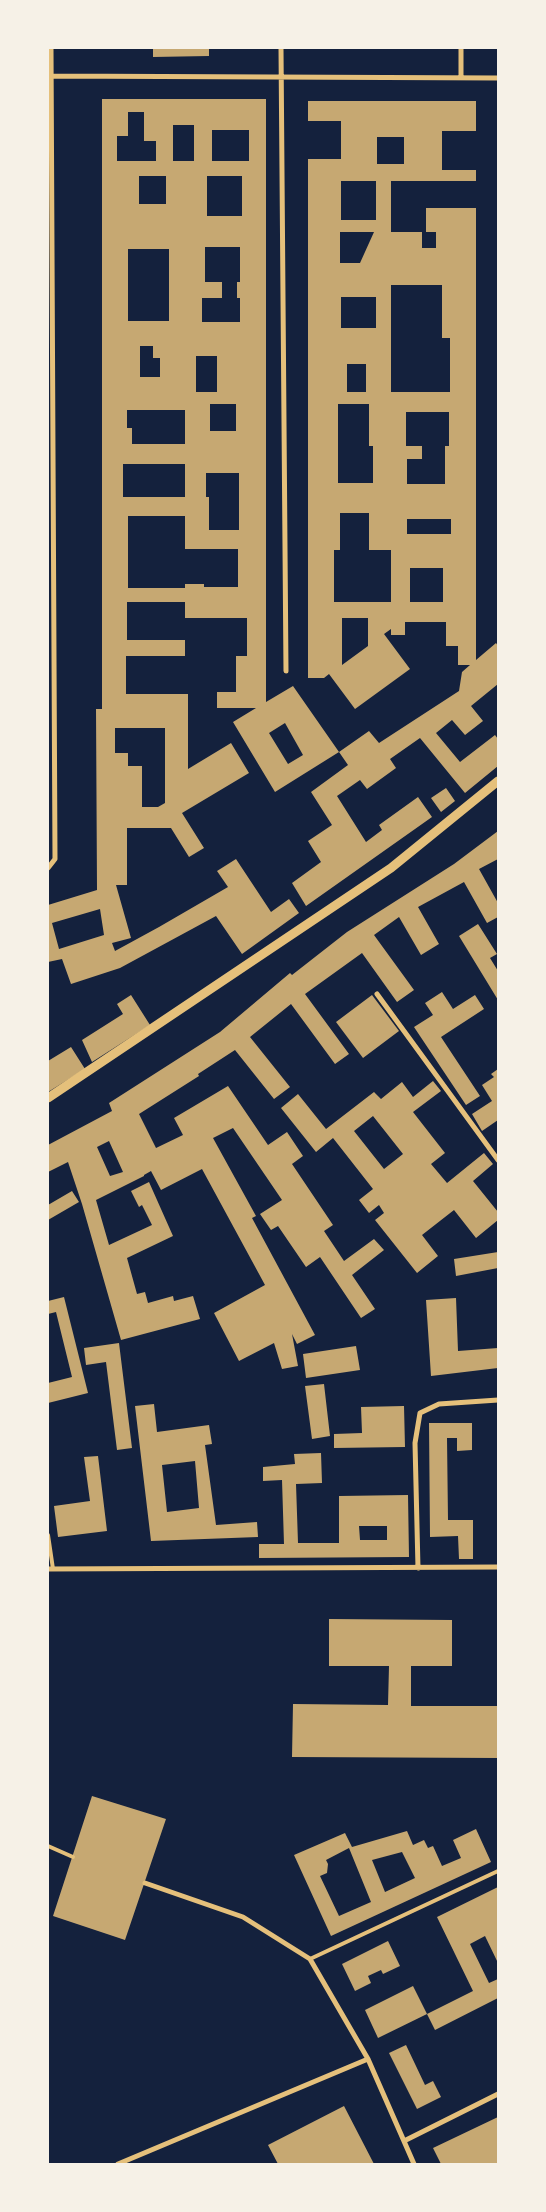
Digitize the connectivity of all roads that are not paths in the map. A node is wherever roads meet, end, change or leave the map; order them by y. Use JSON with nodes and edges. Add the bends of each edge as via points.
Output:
{"nodes":[{"id":1,"x":51,"y":48,"type":"edge"},
{"id":2,"x":281,"y":48,"type":"edge"},
{"id":3,"x":462,"y":48,"type":"edge"},
{"id":4,"x":49,"y":76,"type":"edge"},
{"id":5,"x":282,"y":77,"type":"junction"},
{"id":6,"x":461,"y":78,"type":"junction"},
{"id":7,"x":498,"y":78,"type":"edge"},
{"id":8,"x":286,"y":671,"type":"dead end"},
{"id":9,"x":498,"y":781,"type":"edge"},
{"id":10,"x":48,"y":868,"type":"edge"},
{"id":11,"x":377,"y":994,"type":"dead end"},
{"id":12,"x":48,"y":1098,"type":"edge"},
{"id":13,"x":498,"y":1160,"type":"edge"},
{"id":14,"x":498,"y":1400,"type":"edge"},
{"id":15,"x":48,"y":1535,"type":"edge"},
{"id":16,"x":498,"y":1567,"type":"edge"},
{"id":17,"x":418,"y":1568,"type":"junction"},
{"id":18,"x":50,"y":1569,"type":"edge"},
{"id":19,"x":48,"y":1846,"type":"edge"},
{"id":20,"x":73,"y":1857,"type":"dead end"},
{"id":21,"x":498,"y":1871,"type":"edge"},
{"id":22,"x":145,"y":1882,"type":"dead end"},
{"id":23,"x":310,"y":1959,"type":"junction"},
{"id":24,"x":368,"y":2059,"type":"junction"},
{"id":25,"x":498,"y":2094,"type":"edge"},
{"id":26,"x":404,"y":2141,"type":"junction"},
{"id":27,"x":118,"y":2164,"type":"edge"},
{"id":28,"x":414,"y":2164,"type":"edge"}],
"edges":[{"from":1,"to":4,"type":"street"},
{"from":2,"to":5,"type":"street"},
{"from":3,"to":6,"type":"street"},
{"from":4,"to":5,"type":"street"},
{"from":4,"to":10,"type":"street","via":[[56,859]]},
{"from":5,"to":6,"type":"street"},
{"from":5,"to":8,"type":"street"},
{"from":6,"to":7,"type":"street"},
{"from":9,"to":12,"type":"street","via":[[391,868]]},
{"from":11,"to":13,"type":"street"},
{"from":14,"to":17,"type":"street","via":[[439,1404],[420,1413],[415,1443]]},
{"from":15,"to":18,"type":"lane"},
{"from":16,"to":17,"type":"street"},
{"from":17,"to":18,"type":"street"},
{"from":19,"to":20,"type":"lane"},
{"from":21,"to":23,"type":"lane"},
{"from":22,"to":23,"type":"street","via":[[243,1917]]},
{"from":23,"to":24,"type":"street"},
{"from":24,"to":26,"type":"street"},
{"from":24,"to":27,"type":"street"},
{"from":25,"to":26,"type":"street"},
{"from":26,"to":28,"type":"street"}]}
